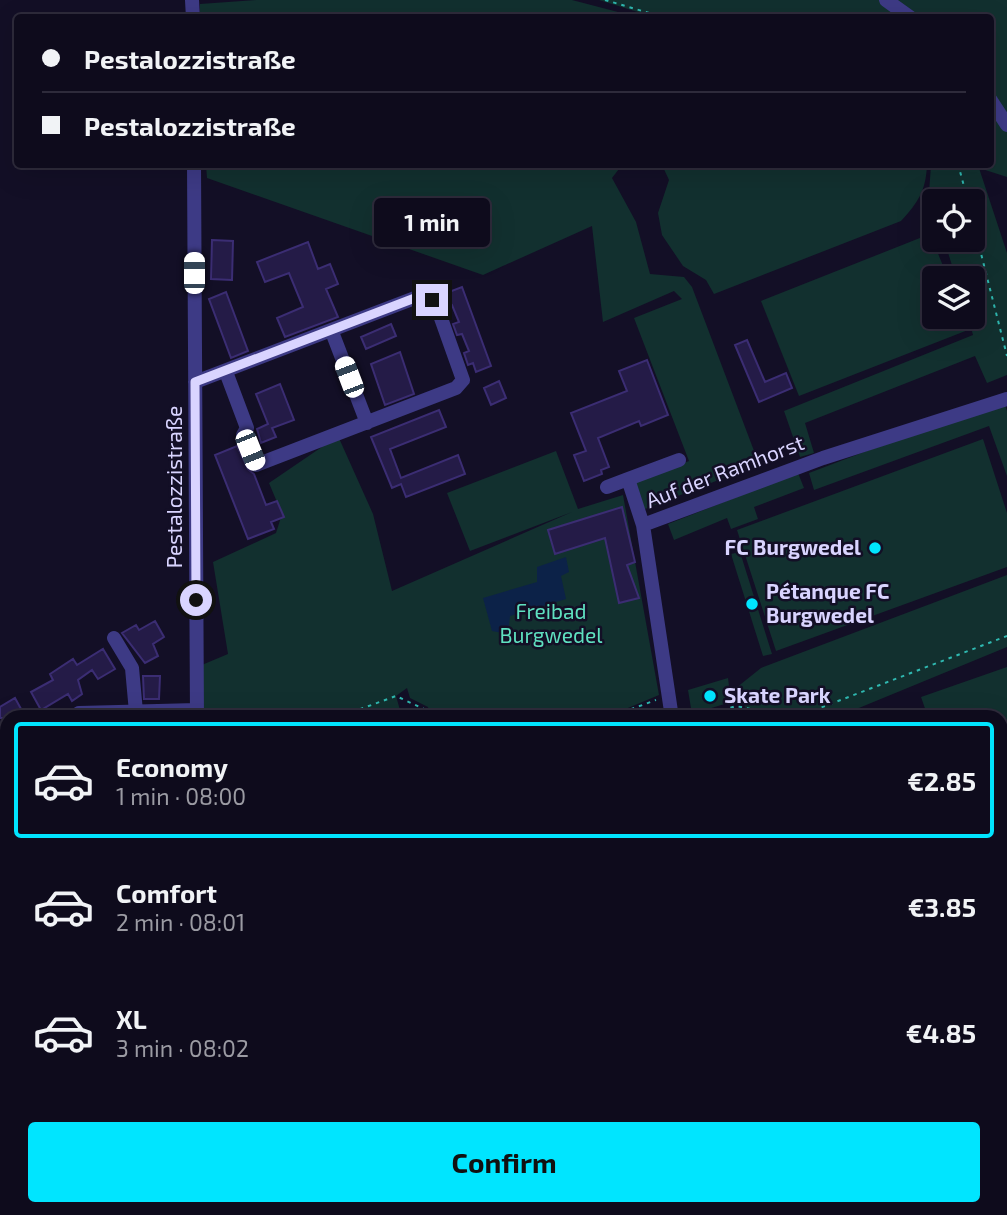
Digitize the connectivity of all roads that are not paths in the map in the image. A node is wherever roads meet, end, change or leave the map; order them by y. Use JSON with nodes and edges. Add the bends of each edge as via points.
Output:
{"nodes":[{"id":1,"x":886,"y":0,"type":"edge"},
{"id":2,"x":905,"y":14,"type":"edge"},
{"id":3,"x":994,"y":105,"type":"edge"},
{"id":4,"x":1007,"y":125,"type":"edge"},
{"id":5,"x":194,"y":168,"type":"edge"},
{"id":6,"x":332,"y":332,"type":"junction"},
{"id":7,"x":226,"y":372,"type":"junction"},
{"id":8,"x":195,"y":382,"type":"junction"},
{"id":9,"x":1007,"y":399,"type":"edge"},
{"id":10,"x":367,"y":423,"type":"junction"},
{"id":11,"x":679,"y":460,"type":"dead end"},
{"id":12,"x":628,"y":479,"type":"junction"},
{"id":13,"x":607,"y":487,"type":"dead end"},
{"id":14,"x":643,"y":525,"type":"junction"},
{"id":15,"x":114,"y":638,"type":"dead end"},
{"id":16,"x":135,"y":710,"type":"edge"},
{"id":17,"x":197,"y":710,"type":"edge"},
{"id":18,"x":671,"y":710,"type":"edge"}],
"edges":[{"from":1,"to":2,"type":"street"},
{"from":3,"to":4,"type":"street"},
{"from":5,"to":8,"type":"street","name":"Pestalozzistraße"},
{"from":6,"to":7,"type":"street","name":"Pestalozzistraße"},
{"from":6,"to":10,"type":"street"},
{"from":6,"to":10,"type":"street","name":"Pestalozzistraße","via":[[420,296],[427,296],[437,307],[462,374],[461,385]]},
{"from":7,"to":8,"type":"street","name":"Pestalozzistraße"},
{"from":7,"to":10,"type":"street","name":"Pestalozzistraße","via":[[256,466]]},
{"from":8,"to":17,"type":"street","name":"Pestalozzistraße"},
{"from":9,"to":14,"type":"street","name":"Auf der Ramhorst","via":[[823,458]]},
{"from":11,"to":12,"type":"street"},
{"from":12,"to":13,"type":"street"},
{"from":12,"to":14,"type":"street"},
{"from":14,"to":18,"type":"street","name":"Auf der Ramhorst"},
{"from":15,"to":16,"type":"street","via":[[132,668]]}]}
